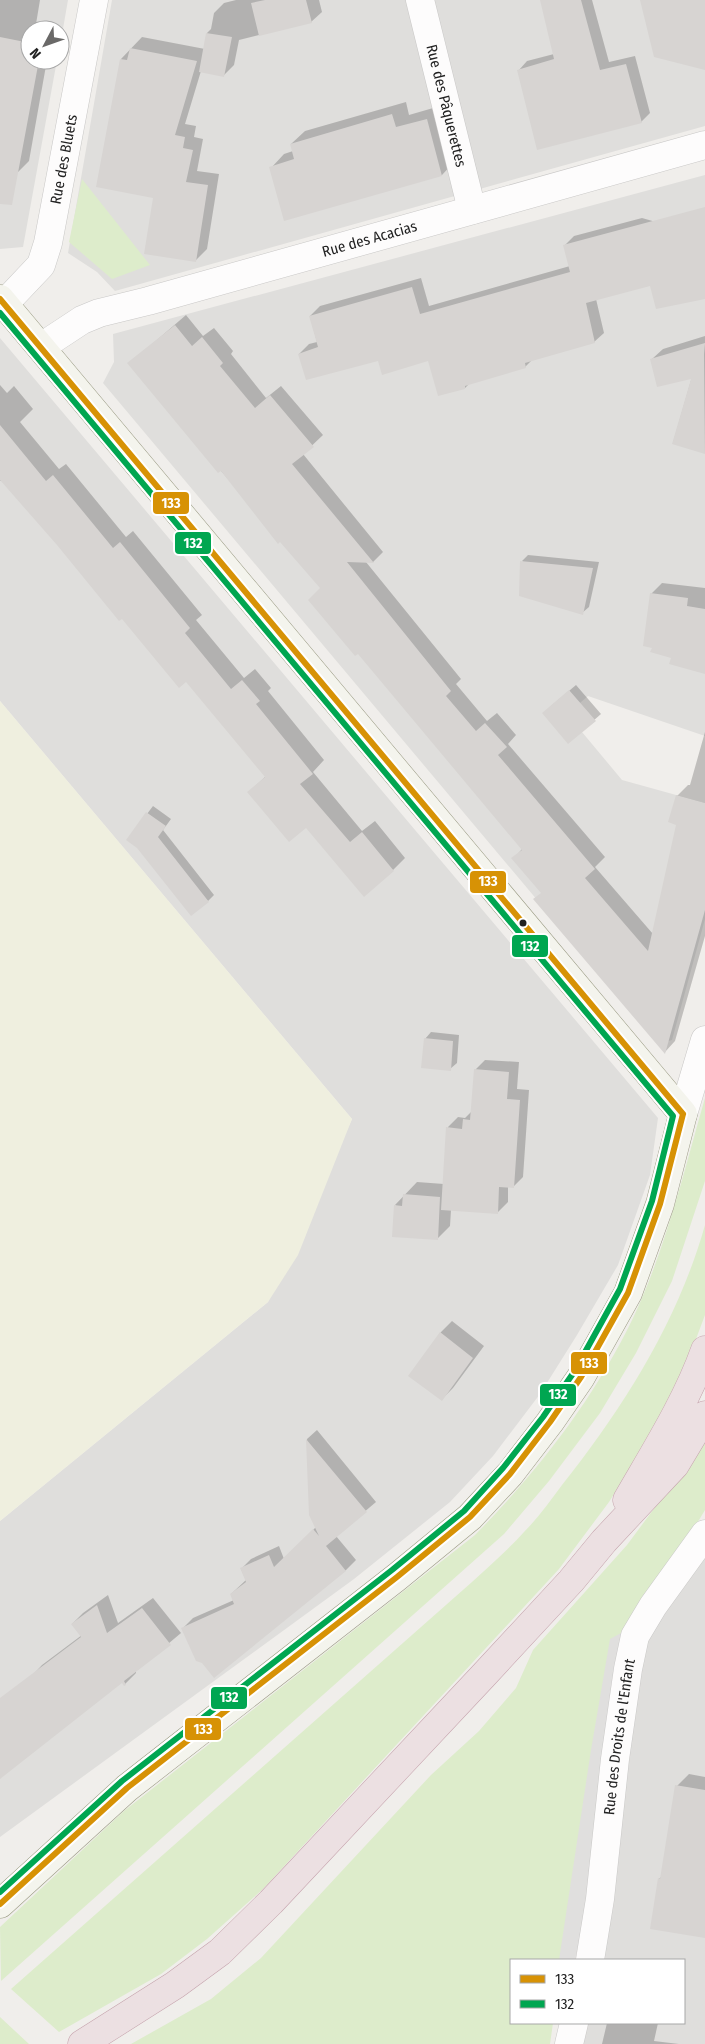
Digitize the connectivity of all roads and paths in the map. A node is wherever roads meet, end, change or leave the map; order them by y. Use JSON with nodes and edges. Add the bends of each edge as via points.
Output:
{"nodes":[{"id":1,"x":94,"y":0,"type":"edge"},
{"id":2,"x":420,"y":0,"type":"edge"},
{"id":3,"x":705,"y":145,"type":"edge"},
{"id":4,"x":472,"y":210,"type":"junction"},
{"id":5,"x":2,"y":302,"type":"edge"},
{"id":6,"x":41,"y":348,"type":"junction"},
{"id":7,"x":705,"y":1040,"type":"edge"},
{"id":8,"x":683,"y":1114,"type":"junction"},
{"id":9,"x":705,"y":1350,"type":"edge"},
{"id":10,"x":705,"y":1414,"type":"edge"},
{"id":11,"x":705,"y":1534,"type":"edge"},
{"id":12,"x":604,"y":1541,"type":"junction"},
{"id":13,"x":0,"y":1904,"type":"edge"},
{"id":14,"x":590,"y":1959,"type":"edge"},
{"id":15,"x":574,"y":2024,"type":"edge"},
{"id":16,"x":82,"y":2044,"type":"edge"},
{"id":17,"x":569,"y":2044,"type":"edge"}],
"edges":[{"from":1,"to":5,"type":"street","name":"Rue des Bluets","via":[[48,244],[40,265]]},
{"from":2,"to":4,"type":"street","name":"Rue des Pâquerettes"},
{"from":3,"to":4,"type":"street","name":"Rue des Acacias"},
{"from":4,"to":6,"type":"street","name":"Rue des Acacias","via":[[99,313],[66,329]]},
{"from":5,"to":6,"type":"street"},
{"from":6,"to":8,"type":"street"},
{"from":7,"to":8,"type":"street"},
{"from":8,"to":13,"type":"street","via":[[660,1204],[628,1294],[581,1377],[510,1474],[470,1517],[127,1788]]},
{"from":9,"to":12,"type":"highway","via":[[657,1448]]},
{"from":10,"to":12,"type":"highway","via":[[675,1465]]},
{"from":11,"to":14,"type":"street","name":"Rue des Droits de l'Enfant","via":[[635,1636],[615,1759]]},
{"from":12,"to":16,"type":"highway","via":[[272,1902],[220,1952]]},
{"from":15,"to":17,"type":"street"}]}
